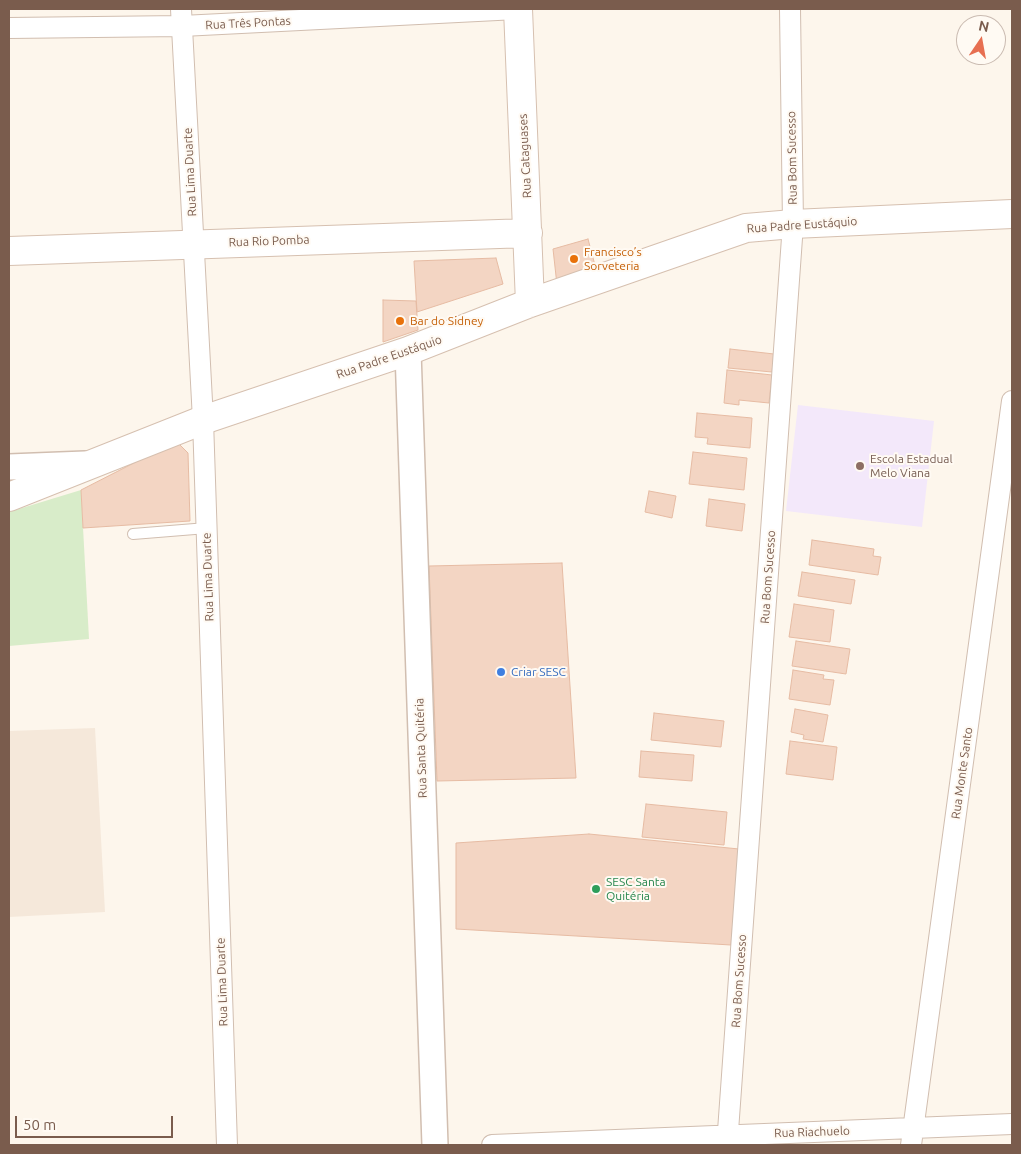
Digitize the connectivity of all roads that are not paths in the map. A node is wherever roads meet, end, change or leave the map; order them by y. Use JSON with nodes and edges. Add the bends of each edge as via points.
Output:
{"nodes":[{"id":1,"x":517,"y":9,"type":"edge"},
{"id":2,"x":790,"y":9,"type":"edge"},
{"id":3,"x":181,"y":18,"type":"edge"},
{"id":4,"x":9,"y":28,"type":"edge"},
{"id":5,"x":1012,"y":214,"type":"edge"},
{"id":6,"x":793,"y":224,"type":"junction"},
{"id":7,"x":528,"y":234,"type":"junction"},
{"id":8,"x":194,"y":243,"type":"junction"},
{"id":9,"x":9,"y":251,"type":"edge"},
{"id":10,"x":530,"y":303,"type":"junction"},
{"id":11,"x":408,"y":351,"type":"junction"},
{"id":12,"x":1012,"y":401,"type":"edge"},
{"id":13,"x":203,"y":420,"type":"junction"},
{"id":14,"x":95,"y":464,"type":"junction"},
{"id":15,"x":9,"y":467,"type":"edge"},
{"id":16,"x":9,"y":496,"type":"edge"},
{"id":17,"x":207,"y":528,"type":"junction"},
{"id":18,"x":133,"y":534,"type":"dead end"},
{"id":19,"x":1012,"y":1124,"type":"edge"},
{"id":20,"x":913,"y":1137,"type":"edge"},
{"id":21,"x":728,"y":1140,"type":"edge"},
{"id":22,"x":227,"y":1145,"type":"edge"},
{"id":23,"x":435,"y":1145,"type":"edge"},
{"id":24,"x":492,"y":1145,"type":"edge"}],
"edges":[{"from":1,"to":3,"type":"street","name":"Rua Três Pontas"},
{"from":1,"to":7,"type":"main road","name":"Rua Cataguases"},
{"from":2,"to":6,"type":"street","name":"Rua Bom Sucesso"},
{"from":3,"to":4,"type":"street","name":"Rua Três Pontas"},
{"from":3,"to":8,"type":"street","name":"Rua Lima Duarte"},
{"from":5,"to":6,"type":"main road","name":"Rua Padre Eustáquio"},
{"from":6,"to":10,"type":"main road","name":"Rua Padre Eustáquio","via":[[746,228]]},
{"from":6,"to":21,"type":"street","name":"Rua Bom Sucesso"},
{"from":7,"to":8,"type":"main road","name":"Rua Rio Pomba"},
{"from":7,"to":10,"type":"main road","name":"Rua Cataguases"},
{"from":8,"to":9,"type":"main road","name":"Rua Rio Pomba"},
{"from":8,"to":13,"type":"street","name":"Rua Lima Duarte"},
{"from":10,"to":11,"type":"main road","name":"Rua Padre Eustáquio"},
{"from":11,"to":13,"type":"main road","name":"Rua Padre Eustáquio"},
{"from":11,"to":23,"type":"street","name":"Rua Santa Quitéria"},
{"from":12,"to":20,"type":"street","name":"Rua Monte Santo"},
{"from":13,"to":14,"type":"main road","name":"Rua Padre Eustáquio"},
{"from":13,"to":17,"type":"street","name":"Rua Lima Duarte"},
{"from":14,"to":15,"type":"street"},
{"from":14,"to":16,"type":"main road","name":"Rua Padre Eustáquio"},
{"from":17,"to":18,"type":"lane"},
{"from":17,"to":22,"type":"street","name":"Rua Lima Duarte"},
{"from":19,"to":20,"type":"street","name":"Rua Riachuelo"},
{"from":20,"to":21,"type":"street","name":"Rua Riachuelo"},
{"from":21,"to":24,"type":"street","name":"Rua Riachuelo"}]}
